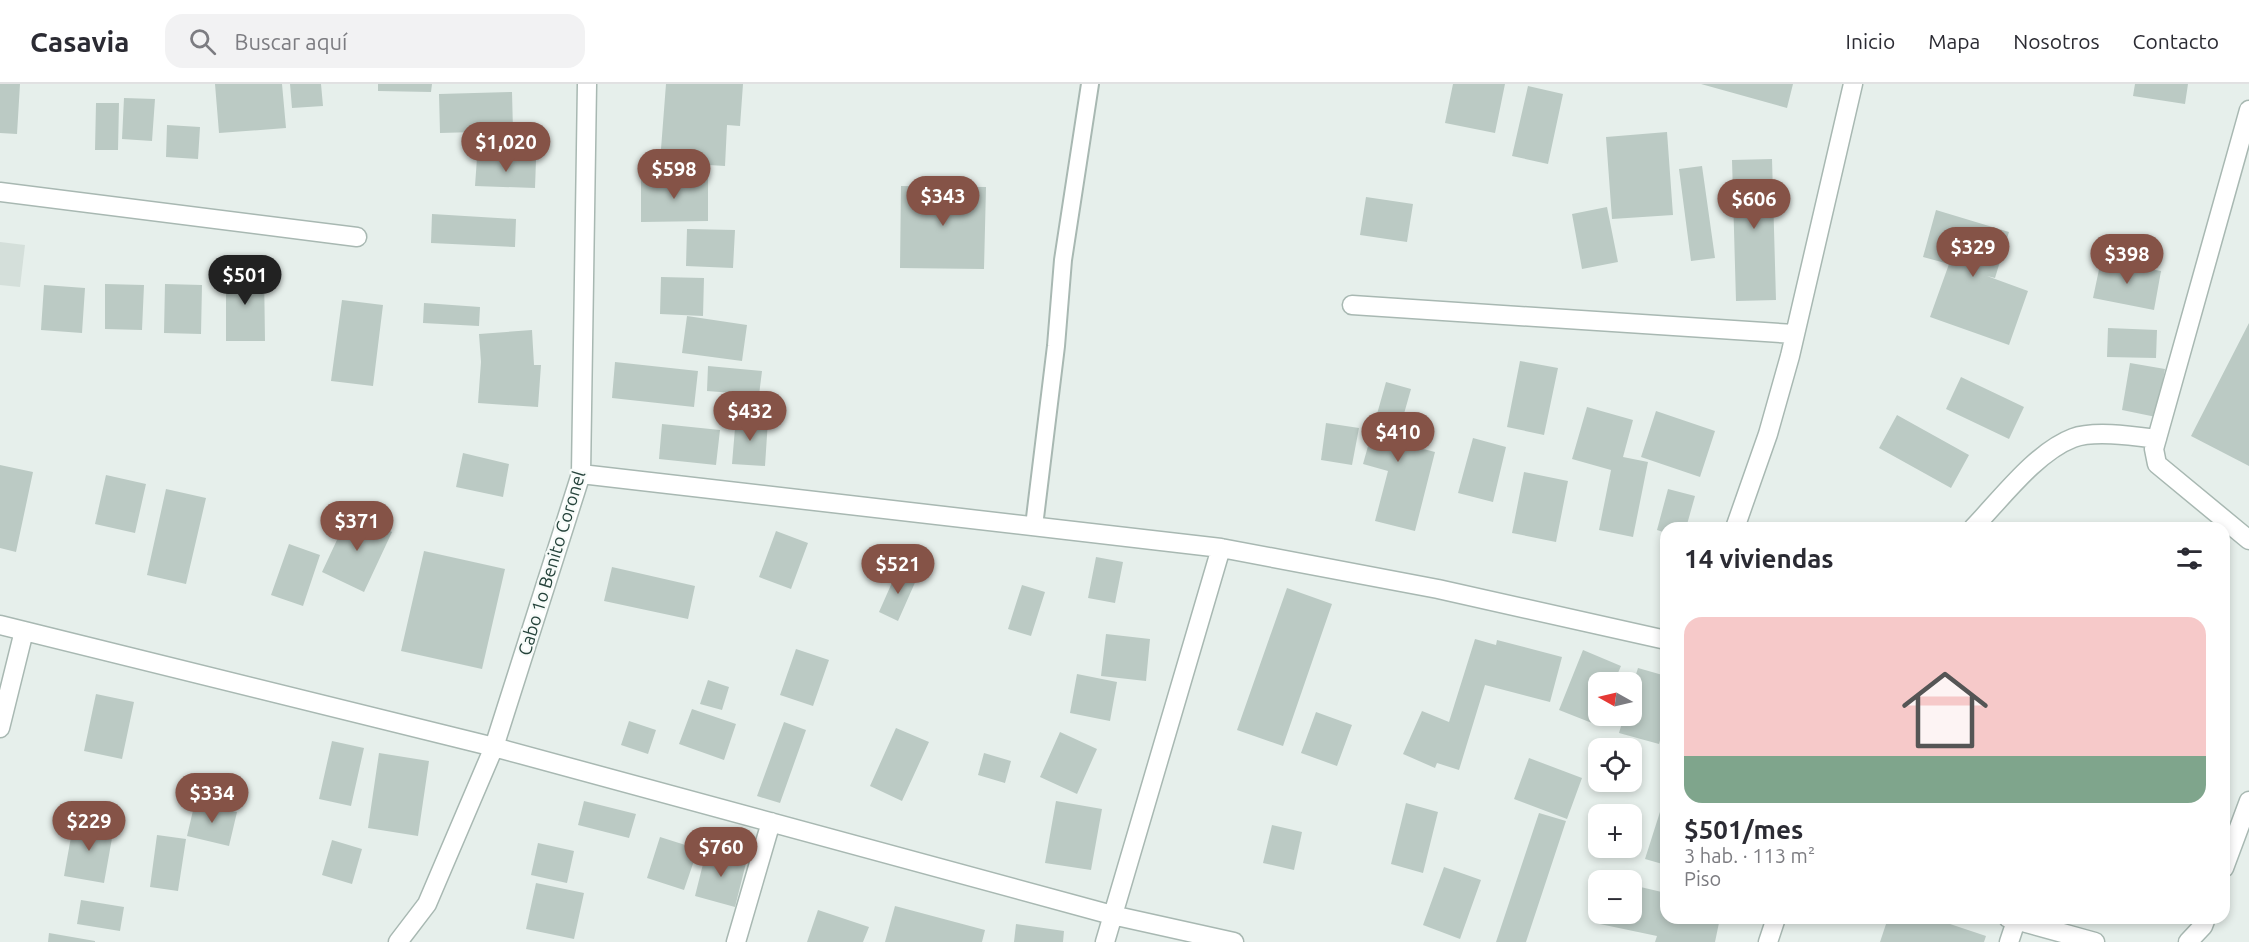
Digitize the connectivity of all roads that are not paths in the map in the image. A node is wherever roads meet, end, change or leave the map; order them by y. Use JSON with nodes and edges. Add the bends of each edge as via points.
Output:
{"nodes":[{"id":1,"x":587,"y":84,"type":"edge"},
{"id":2,"x":1090,"y":84,"type":"edge"},
{"id":3,"x":1853,"y":84,"type":"edge"},
{"id":4,"x":2249,"y":110,"type":"edge"},
{"id":5,"x":0,"y":192,"type":"edge"},
{"id":6,"x":357,"y":237,"type":"dead end"},
{"id":7,"x":1352,"y":305,"type":"dead end"},
{"id":8,"x":1794,"y":334,"type":"junction"},
{"id":9,"x":2157,"y":439,"type":"junction"},
{"id":10,"x":580,"y":474,"type":"junction"},
{"id":11,"x":1737,"y":522,"type":"edge"},
{"id":12,"x":1979,"y":522,"type":"edge"},
{"id":13,"x":2227,"y":522,"type":"edge"},
{"id":14,"x":2230,"y":524,"type":"edge"},
{"id":15,"x":1034,"y":526,"type":"junction"},
{"id":16,"x":2249,"y":540,"type":"edge"},
{"id":17,"x":1221,"y":548,"type":"junction"},
{"id":18,"x":0,"y":625,"type":"edge"},
{"id":19,"x":24,"y":631,"type":"junction"},
{"id":20,"x":1660,"y":639,"type":"edge"},
{"id":21,"x":0,"y":728,"type":"edge"},
{"id":22,"x":494,"y":747,"type":"junction"},
{"id":23,"x":2249,"y":801,"type":"edge"},
{"id":24,"x":771,"y":822,"type":"junction"},
{"id":25,"x":2230,"y":852,"type":"edge"},
{"id":26,"x":1112,"y":915,"type":"junction"},
{"id":27,"x":1774,"y":924,"type":"edge"},
{"id":28,"x":2011,"y":924,"type":"edge"},
{"id":29,"x":2030,"y":924,"type":"edge"},
{"id":30,"x":2204,"y":924,"type":"edge"},
{"id":31,"x":398,"y":942,"type":"edge"},
{"id":32,"x":736,"y":942,"type":"edge"},
{"id":33,"x":1105,"y":942,"type":"edge"},
{"id":34,"x":1234,"y":942,"type":"edge"},
{"id":35,"x":1768,"y":942,"type":"edge"},
{"id":36,"x":2009,"y":942,"type":"edge"},
{"id":37,"x":2095,"y":942,"type":"edge"},
{"id":38,"x":2188,"y":942,"type":"edge"}],
"edges":[{"from":1,"to":10,"type":"street","name":"Cabo 1o Benito Coronel"},
{"from":2,"to":15,"type":"lane","via":[[1063,260]]},
{"from":3,"to":8,"type":"street"},
{"from":4,"to":9,"type":"street"},
{"from":5,"to":6,"type":"street"},
{"from":7,"to":8,"type":"street"},
{"from":8,"to":11,"type":"street","via":[[1768,434]]},
{"from":9,"to":12,"type":"street","via":[[2119,434],[2074,437],[2044,453]]},
{"from":9,"to":13,"type":"street","via":[[2157,464]]},
{"from":10,"to":15,"type":"street"},
{"from":10,"to":22,"type":"street","name":"Cabo 1o Benito Coronel"},
{"from":14,"to":16,"type":"street"},
{"from":15,"to":17,"type":"street"},
{"from":17,"to":20,"type":"street","via":[[1438,589]]},
{"from":17,"to":26,"type":"street"},
{"from":18,"to":19,"type":"street"},
{"from":19,"to":21,"type":"street"},
{"from":19,"to":22,"type":"street"},
{"from":22,"to":24,"type":"street"},
{"from":22,"to":31,"type":"street","name":"Cabo 1o Benito Coronel","via":[[427,904]]},
{"from":23,"to":25,"type":"street"},
{"from":24,"to":26,"type":"street"},
{"from":24,"to":32,"type":"street"},
{"from":26,"to":33,"type":"street"},
{"from":26,"to":34,"type":"street"},
{"from":27,"to":35,"type":"street"},
{"from":28,"to":36,"type":"street"},
{"from":29,"to":37,"type":"street"},
{"from":30,"to":38,"type":"street"}]}
